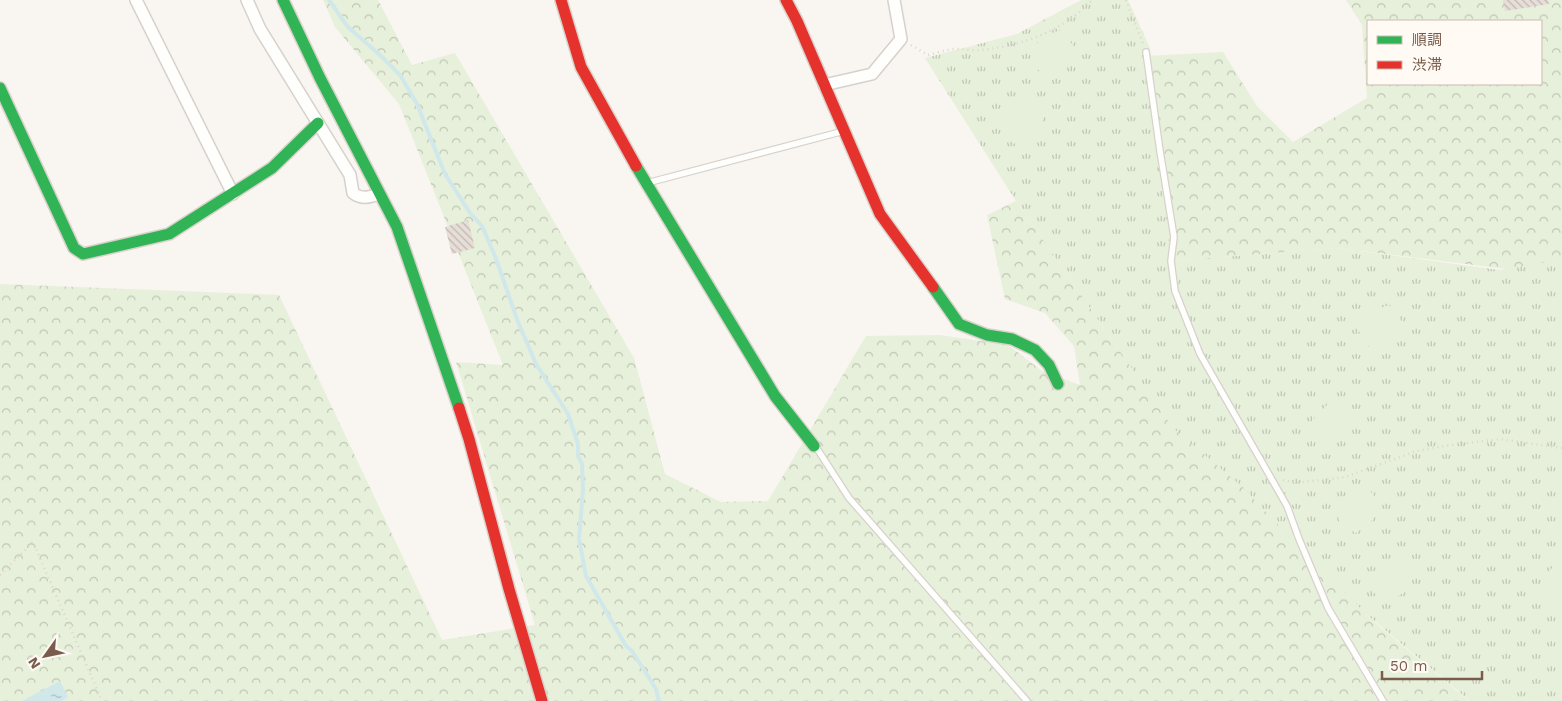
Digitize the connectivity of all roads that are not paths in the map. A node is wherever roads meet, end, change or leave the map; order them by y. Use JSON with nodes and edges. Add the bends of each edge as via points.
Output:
{"nodes":[{"id":1,"x":136,"y":0,"type":"edge"},
{"id":2,"x":247,"y":0,"type":"edge"},
{"id":3,"x":283,"y":0,"type":"edge"},
{"id":4,"x":561,"y":0,"type":"edge"},
{"id":5,"x":786,"y":0,"type":"edge"},
{"id":6,"x":894,"y":0,"type":"edge"},
{"id":7,"x":1146,"y":52,"type":"road end"},
{"id":8,"x":824,"y":86,"type":"junction"},
{"id":9,"x":0,"y":88,"type":"edge"},
{"id":10,"x":318,"y":123,"type":"junction"},
{"id":11,"x":844,"y":131,"type":"junction"},
{"id":12,"x":645,"y":183,"type":"junction"},
{"id":13,"x":233,"y":194,"type":"junction"},
{"id":14,"x":379,"y":194,"type":"junction"},
{"id":15,"x":1058,"y":384,"type":"dead end"},
{"id":16,"x":814,"y":446,"type":"joint"},
{"id":17,"x":542,"y":701,"type":"edge"},
{"id":18,"x":1027,"y":701,"type":"edge"},
{"id":19,"x":1383,"y":701,"type":"edge"}],
"edges":[{"from":1,"to":13,"type":"street"},
{"from":2,"to":10,"type":"street","via":[[260,29]]},
{"from":3,"to":14,"type":"street"},
{"from":4,"to":12,"type":"street","via":[[581,67]]},
{"from":5,"to":8,"type":"street"},
{"from":6,"to":8,"type":"street","via":[[901,39],[872,74]]},
{"from":7,"to":19,"type":"lane","via":[[1174,236],[1171,261],[1176,291],[1200,354],[1286,506],[1328,608]]},
{"from":8,"to":11,"type":"street"},
{"from":9,"to":13,"type":"street","via":[[74,248],[83,254],[169,234]]},
{"from":10,"to":13,"type":"street","via":[[272,168]]},
{"from":10,"to":14,"type":"street","via":[[350,175],[353,193],[364,198]]},
{"from":11,"to":12,"type":"lane"},
{"from":11,"to":15,"type":"street","via":[[880,214],[959,324],[988,335],[1012,339],[1035,350],[1050,365]]},
{"from":12,"to":16,"type":"street","via":[[775,396]]},
{"from":14,"to":17,"type":"street","via":[[396,227],[469,439]]},
{"from":16,"to":18,"type":"lane","via":[[849,498]]}]}
